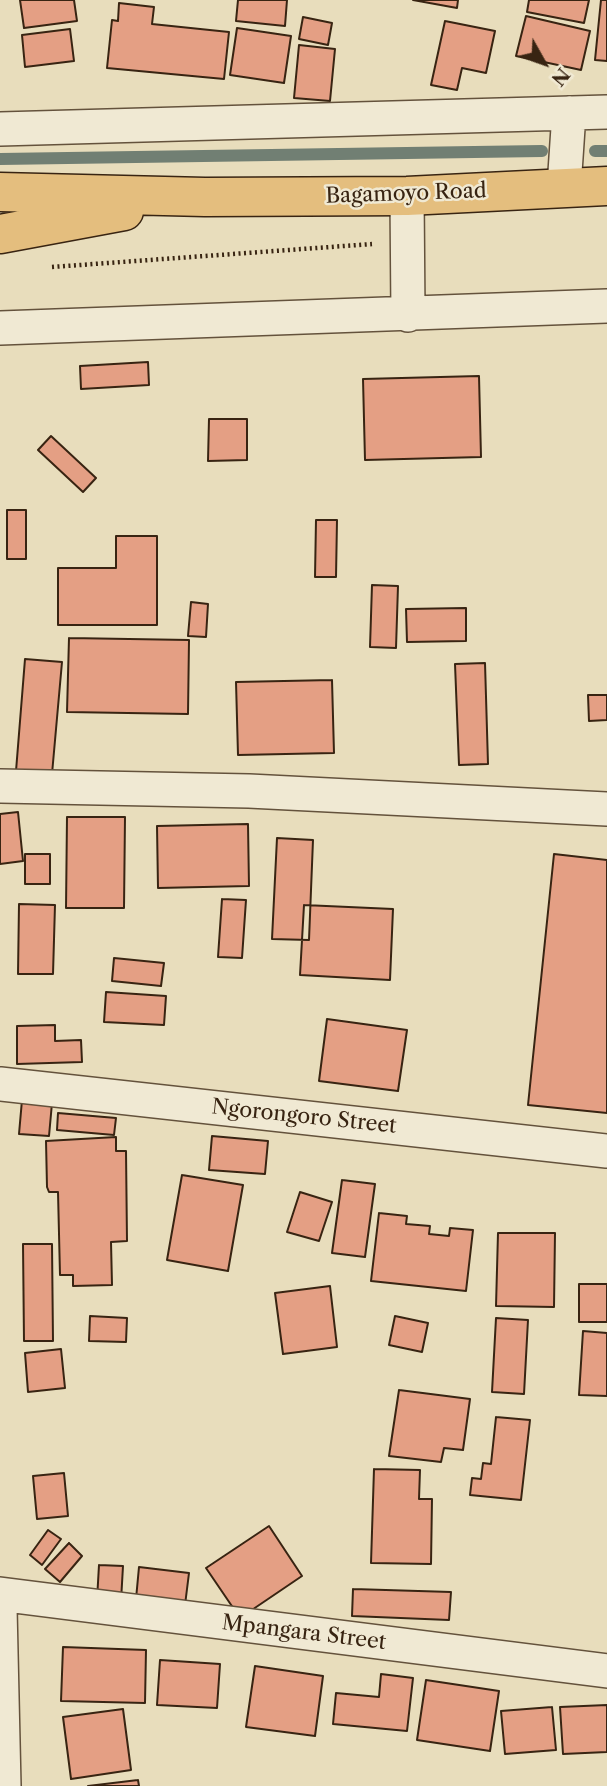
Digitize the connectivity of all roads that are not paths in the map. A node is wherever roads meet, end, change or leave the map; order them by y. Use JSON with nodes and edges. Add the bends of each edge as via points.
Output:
{"nodes":[{"id":1,"x":607,"y":112,"type":"edge"},
{"id":2,"x":569,"y":113,"type":"junction"},
{"id":3,"x":0,"y":129,"type":"edge"},
{"id":4,"x":607,"y":186,"type":"edge"},
{"id":5,"x":564,"y":187,"type":"junction"},
{"id":6,"x":0,"y":192,"type":"edge"},
{"id":7,"x":407,"y":196,"type":"junction"},
{"id":8,"x":205,"y":197,"type":"junction"},
{"id":9,"x":0,"y":234,"type":"edge"},
{"id":10,"x":607,"y":306,"type":"edge"},
{"id":11,"x":408,"y":315,"type":"junction"},
{"id":12,"x":0,"y":328,"type":"edge"},
{"id":13,"x":0,"y":786,"type":"edge"},
{"id":14,"x":607,"y":809,"type":"edge"},
{"id":15,"x":0,"y":1084,"type":"edge"},
{"id":16,"x":607,"y":1151,"type":"edge"},
{"id":17,"x":0,"y":1594,"type":"edge"},
{"id":18,"x":0,"y":1608,"type":"edge"},
{"id":19,"x":607,"y":1671,"type":"edge"},
{"id":20,"x":4,"y":1786,"type":"edge"}],
"edges":[{"from":1,"to":2,"type":"street"},
{"from":2,"to":3,"type":"street"},
{"from":2,"to":5,"type":"street"},
{"from":4,"to":5,"type":"highway","name":"Bagamoyo Road"},
{"from":5,"to":7,"type":"highway","name":"Bagamoyo Road"},
{"from":6,"to":8,"type":"highway","name":"Bagamoyo Road"},
{"from":7,"to":8,"type":"highway","name":"Bagamoyo Road"},
{"from":7,"to":11,"type":"street"},
{"from":8,"to":9,"type":"highway","name":"Bagamoyo Road"},
{"from":10,"to":11,"type":"street"},
{"from":11,"to":12,"type":"street"},
{"from":13,"to":14,"type":"street","via":[[249,791]]},
{"from":15,"to":16,"type":"street","name":"Ngorongoro Street"},
{"from":17,"to":19,"type":"street","name":"Mpangara Street"},
{"from":18,"to":20,"type":"street"}]}
